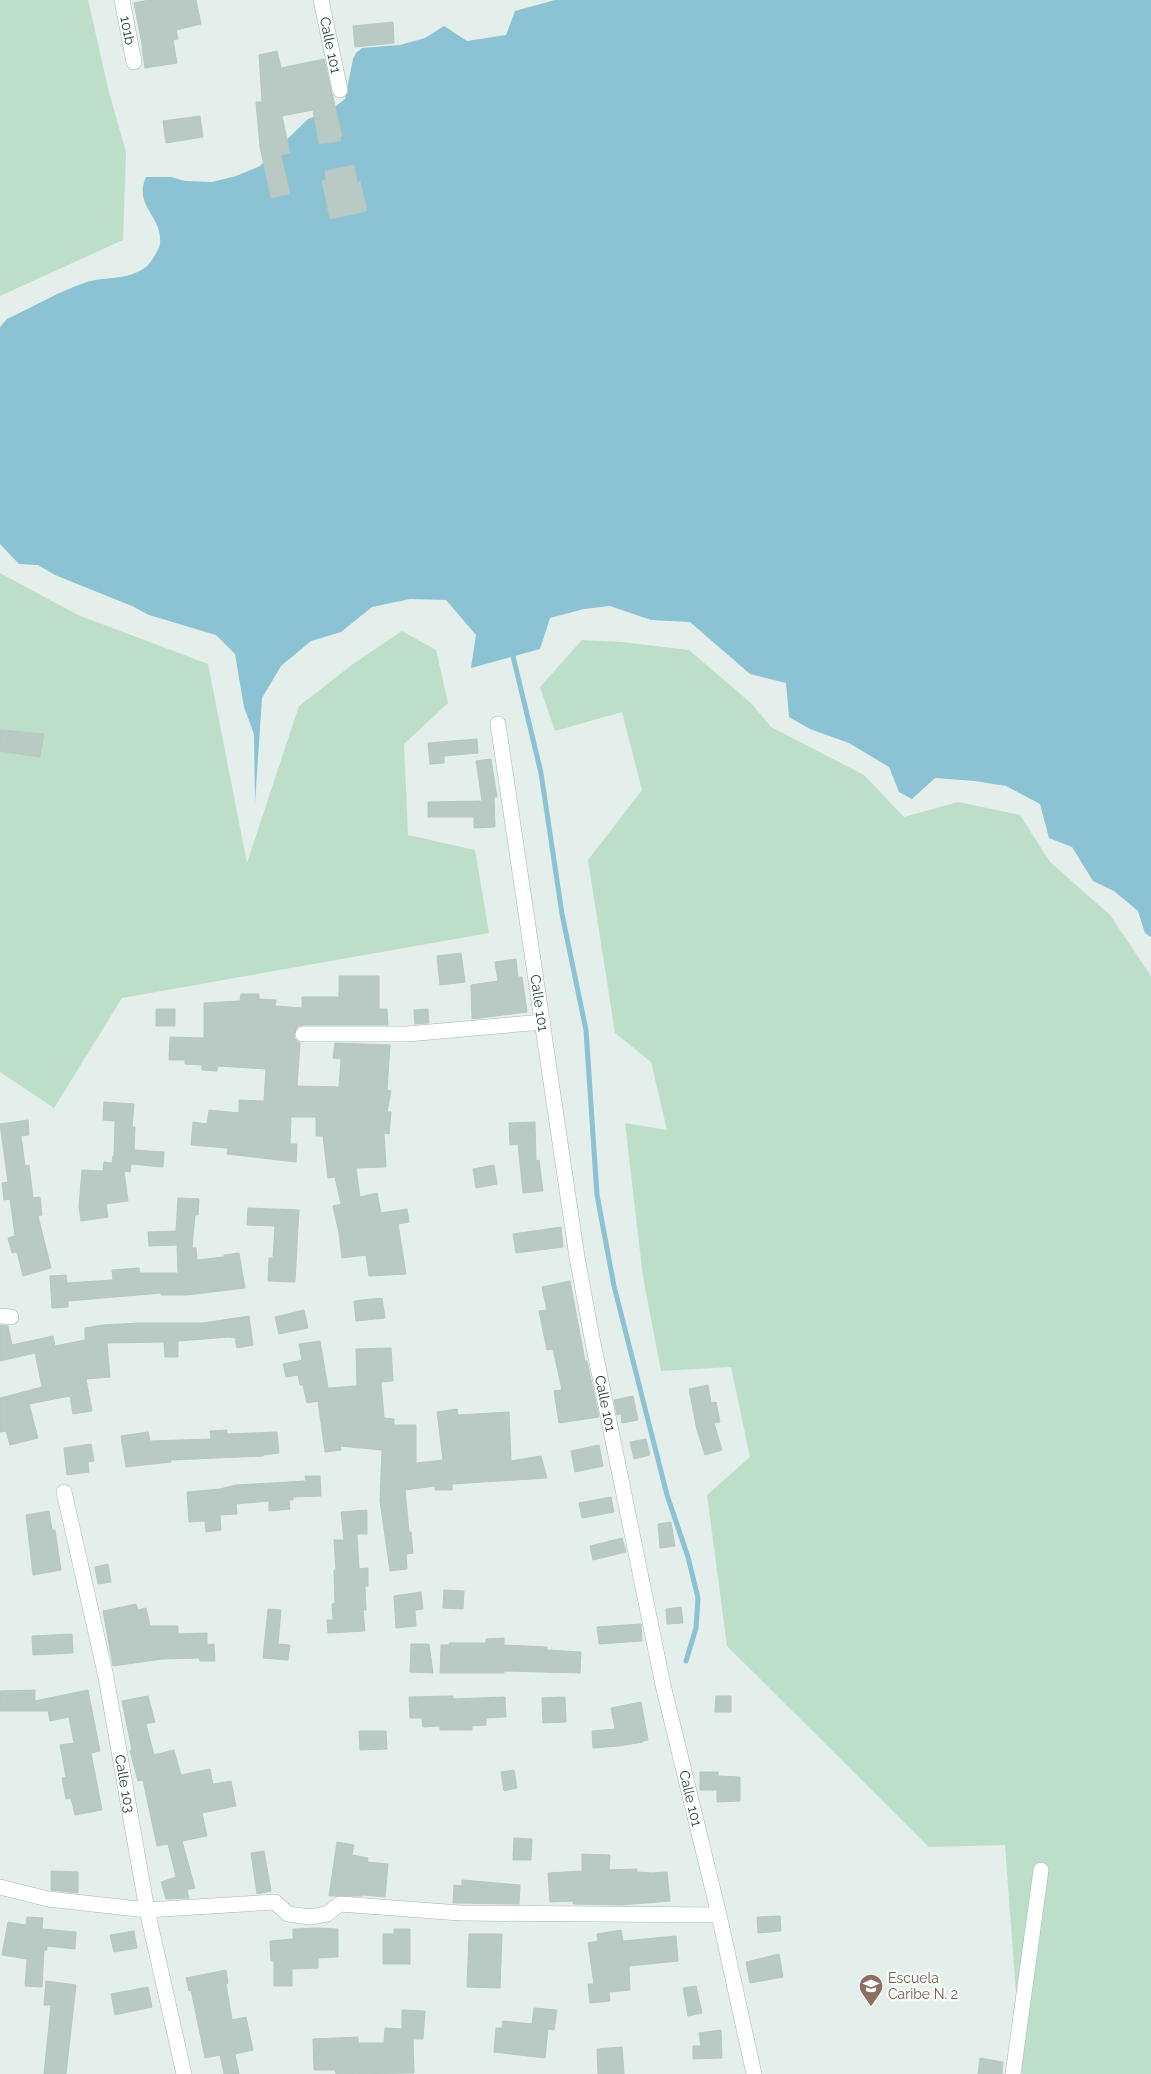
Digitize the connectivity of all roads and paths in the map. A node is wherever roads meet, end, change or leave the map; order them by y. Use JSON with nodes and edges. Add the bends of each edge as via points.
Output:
{"nodes":[{"id":1,"x":122,"y":0,"type":"edge"},
{"id":2,"x":321,"y":0,"type":"edge"},
{"id":3,"x":134,"y":62,"type":"dead end"},
{"id":4,"x":340,"y":90,"type":"dead end"},
{"id":5,"x":498,"y":724,"type":"dead end"},
{"id":6,"x":543,"y":1022,"type":"junction"},
{"id":7,"x":303,"y":1034,"type":"dead end"},
{"id":8,"x":64,"y":1492,"type":"dead end"},
{"id":9,"x":1041,"y":1870,"type":"dead end"},
{"id":10,"x":0,"y":1887,"type":"edge"},
{"id":11,"x":147,"y":1910,"type":"junction"},
{"id":12,"x":718,"y":1914,"type":"junction"},
{"id":13,"x":184,"y":2074,"type":"edge"},
{"id":14,"x":754,"y":2074,"type":"edge"},
{"id":15,"x":1013,"y":2074,"type":"edge"}],
"edges":[{"from":1,"to":3,"type":"street","name":"101b"},
{"from":2,"to":4,"type":"street","name":"Calle 101"},
{"from":5,"to":6,"type":"street","name":"Calle 101"},
{"from":6,"to":7,"type":"street","via":[[407,1034]]},
{"from":6,"to":12,"type":"street","name":"Calle 101","via":[[591,1333],[663,1685]]},
{"from":8,"to":11,"type":"street","name":"Calle 103","via":[[106,1677]]},
{"from":9,"to":15,"type":"street"},
{"from":10,"to":11,"type":"street","via":[[48,1899]]},
{"from":11,"to":12,"type":"street","via":[[275,1902],[288,1914],[310,1916],[328,1914],[340,1904],[460,1913]]},
{"from":11,"to":13,"type":"street","name":"Calle 103"},
{"from":12,"to":14,"type":"street","name":"Calle 101"}]}
